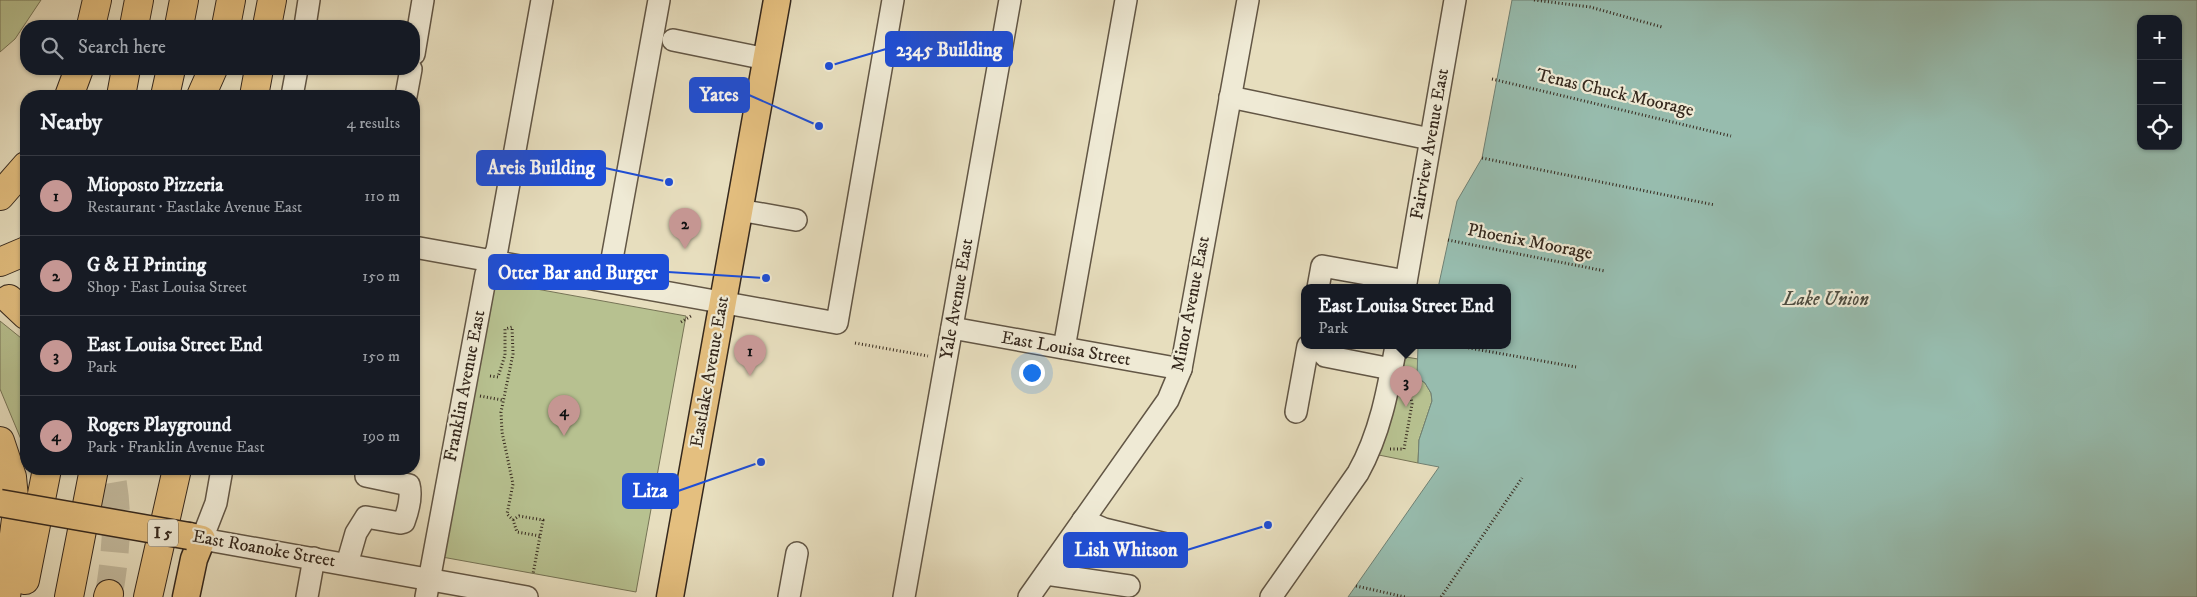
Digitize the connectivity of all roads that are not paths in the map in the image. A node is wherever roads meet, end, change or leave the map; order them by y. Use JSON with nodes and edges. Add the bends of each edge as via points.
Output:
{"nodes":[{"id":1,"x":97,"y":0,"type":"edge"},
{"id":2,"x":139,"y":0,"type":"edge"},
{"id":3,"x":184,"y":0,"type":"edge"},
{"id":4,"x":231,"y":0,"type":"edge"},
{"id":5,"x":272,"y":0,"type":"edge"},
{"id":6,"x":309,"y":0,"type":"edge"},
{"id":7,"x":424,"y":0,"type":"edge"},
{"id":8,"x":542,"y":0,"type":"edge"},
{"id":9,"x":659,"y":0,"type":"edge"},
{"id":10,"x":777,"y":0,"type":"edge"},
{"id":11,"x":893,"y":0,"type":"edge"},
{"id":12,"x":1010,"y":0,"type":"edge"},
{"id":13,"x":1126,"y":0,"type":"edge"},
{"id":14,"x":1248,"y":0,"type":"edge"},
{"id":15,"x":1455,"y":0,"type":"edge"},
{"id":16,"x":92,"y":20,"type":"edge"},
{"id":17,"x":135,"y":20,"type":"edge"},
{"id":18,"x":180,"y":20,"type":"edge"},
{"id":19,"x":227,"y":20,"type":"edge"},
{"id":20,"x":268,"y":20,"type":"edge"},
{"id":21,"x":305,"y":20,"type":"edge"},
{"id":22,"x":420,"y":22,"type":"edge"},
{"id":23,"x":673,"y":40,"type":"dead end"},
{"id":24,"x":766,"y":59,"type":"junction"},
{"id":25,"x":77,"y":75,"type":"edge"},
{"id":26,"x":125,"y":75,"type":"edge"},
{"id":27,"x":170,"y":75,"type":"edge"},
{"id":28,"x":210,"y":75,"type":"edge"},
{"id":29,"x":258,"y":75,"type":"edge"},
{"id":30,"x":296,"y":75,"type":"edge"},
{"id":31,"x":410,"y":75,"type":"edge"},
{"id":32,"x":71,"y":90,"type":"edge"},
{"id":33,"x":122,"y":90,"type":"edge"},
{"id":34,"x":166,"y":90,"type":"edge"},
{"id":35,"x":204,"y":90,"type":"edge"},
{"id":36,"x":255,"y":90,"type":"edge"},
{"id":37,"x":293,"y":90,"type":"edge"},
{"id":38,"x":407,"y":90,"type":"edge"},
{"id":39,"x":1230,"y":98,"type":"junction"},
{"id":40,"x":1430,"y":139,"type":"junction"},
{"id":41,"x":20,"y":173,"type":"edge"},
{"id":42,"x":0,"y":196,"type":"edge"},
{"id":43,"x":740,"y":210,"type":"junction"},
{"id":44,"x":796,"y":220,"type":"dead end"},
{"id":45,"x":420,"y":248,"type":"edge"},
{"id":46,"x":20,"y":254,"type":"edge"},
{"id":47,"x":1338,"y":256,"type":"dead end"},
{"id":48,"x":0,"y":262,"type":"edge"},
{"id":49,"x":492,"y":262,"type":"junction"},
{"id":50,"x":1407,"y":279,"type":"edge"},
{"id":51,"x":608,"y":281,"type":"junction"},
{"id":52,"x":1319,"y":284,"type":"edge"},
{"id":53,"x":722,"y":302,"type":"junction"},
{"id":54,"x":952,"y":328,"type":"junction"},
{"id":55,"x":1064,"y":348,"type":"junction"},
{"id":56,"x":1396,"y":349,"type":"edge"},
{"id":57,"x":1317,"y":351,"type":"edge"},
{"id":58,"x":1181,"y":369,"type":"junction"},
{"id":59,"x":1399,"y":375,"type":"junction"},
{"id":60,"x":1296,"y":412,"type":"dead end"},
{"id":61,"x":0,"y":441,"type":"edge"},
{"id":62,"x":46,"y":475,"type":"edge"},
{"id":63,"x":93,"y":475,"type":"edge"},
{"id":64,"x":176,"y":475,"type":"edge"},
{"id":65,"x":221,"y":475,"type":"edge"},
{"id":66,"x":366,"y":476,"type":"dead end"},
{"id":67,"x":0,"y":503,"type":"edge"},
{"id":68,"x":1084,"y":520,"type":"junction"},
{"id":69,"x":195,"y":537,"type":"junction"},
{"id":70,"x":1170,"y":545,"type":"dead end"},
{"id":71,"x":797,"y":553,"type":"dead end"},
{"id":72,"x":314,"y":558,"type":"junction"},
{"id":73,"x":346,"y":564,"type":"junction"},
{"id":74,"x":1046,"y":574,"type":"junction"},
{"id":75,"x":1129,"y":586,"type":"dead end"},
{"id":76,"x":428,"y":588,"type":"edge"},
{"id":77,"x":6,"y":597,"type":"edge"},
{"id":78,"x":22,"y":597,"type":"edge"},
{"id":79,"x":69,"y":597,"type":"edge"},
{"id":80,"x":148,"y":597,"type":"edge"},
{"id":81,"x":186,"y":597,"type":"edge"},
{"id":82,"x":307,"y":597,"type":"edge"},
{"id":83,"x":527,"y":597,"type":"edge"},
{"id":84,"x":670,"y":597,"type":"edge"},
{"id":85,"x":789,"y":597,"type":"edge"},
{"id":86,"x":904,"y":597,"type":"edge"},
{"id":87,"x":1029,"y":597,"type":"edge"},
{"id":88,"x":1270,"y":597,"type":"edge"}],
"edges":[{"from":1,"to":16,"type":"highway"},
{"from":2,"to":17,"type":"highway"},
{"from":3,"to":18,"type":"highway"},
{"from":4,"to":19,"type":"highway"},
{"from":5,"to":20,"type":"highway"},
{"from":6,"to":21,"type":"street"},
{"from":7,"to":22,"type":"street"},
{"from":8,"to":49,"type":"street","name":"Franklin Avenue East","via":[[497,250]]},
{"from":9,"to":51,"type":"street"},
{"from":10,"to":24,"type":"main road","name":"Eastlake Avenue East"},
{"from":11,"to":53,"type":"street","via":[[837,324]]},
{"from":12,"to":54,"type":"street","name":"Yale Avenue East"},
{"from":13,"to":55,"type":"street"},
{"from":14,"to":39,"type":"street","name":"Minor Avenue East"},
{"from":15,"to":40,"type":"street","name":"Fairview Avenue East"},
{"from":23,"to":24,"type":"street"},
{"from":24,"to":43,"type":"main road","name":"Eastlake Avenue East"},
{"from":25,"to":32,"type":"highway"},
{"from":26,"to":33,"type":"highway"},
{"from":27,"to":34,"type":"highway"},
{"from":28,"to":35,"type":"highway"},
{"from":29,"to":36,"type":"highway"},
{"from":30,"to":37,"type":"street"},
{"from":31,"to":38,"type":"street"},
{"from":39,"to":40,"type":"street"},
{"from":39,"to":58,"type":"street","name":"Minor Avenue East"},
{"from":40,"to":50,"type":"street","name":"Fairview Avenue East"},
{"from":41,"to":42,"type":"highway"},
{"from":43,"to":44,"type":"street"},
{"from":43,"to":53,"type":"main road","name":"Eastlake Avenue East"},
{"from":45,"to":49,"type":"street"},
{"from":46,"to":48,"type":"highway"},
{"from":47,"to":50,"type":"street"},
{"from":49,"to":51,"type":"street"},
{"from":49,"to":76,"type":"street","name":"Franklin Avenue East","via":[[486,274]]},
{"from":50,"to":52,"type":"street","via":[[1322,266]]},
{"from":51,"to":53,"type":"street"},
{"from":53,"to":84,"type":"main road","name":"Eastlake Avenue East"},
{"from":54,"to":55,"type":"street","name":"East Louisa Street"},
{"from":54,"to":86,"type":"street","name":"Yale Avenue East"},
{"from":55,"to":58,"type":"street","name":"East Louisa Street"},
{"from":56,"to":59,"type":"street"},
{"from":57,"to":59,"type":"street"},
{"from":57,"to":60,"type":"street"},
{"from":58,"to":68,"type":"street","name":"Minor Avenue East","via":[[1168,400]]},
{"from":59,"to":88,"type":"street","via":[[1358,473]]},
{"from":61,"to":77,"type":"highway","via":[[12,477],[16,519]]},
{"from":62,"to":78,"type":"highway"},
{"from":63,"to":79,"type":"highway"},
{"from":64,"to":80,"type":"highway","number":"I 5"},
{"from":65,"to":69,"type":"street","via":[[216,503]]},
{"from":66,"to":73,"type":"street","via":[[409,485],[411,492],[406,515],[404,522],[400,523],[366,517],[356,533]]},
{"from":67,"to":69,"type":"main road","name":"East Roanoke Street","bridge":true},
{"from":68,"to":70,"type":"street","via":[[1104,529]]},
{"from":68,"to":74,"type":"street","name":"Minor Avenue East"},
{"from":69,"to":72,"type":"street","name":"East Roanoke Street"},
{"from":69,"to":81,"type":"main road"},
{"from":71,"to":85,"type":"street"},
{"from":72,"to":73,"type":"street","name":"East Roanoke Street"},
{"from":72,"to":82,"type":"street"},
{"from":73,"to":76,"type":"street","name":"East Roanoke Street"},
{"from":74,"to":75,"type":"street"},
{"from":74,"to":87,"type":"street","name":"Minor Avenue East"},
{"from":76,"to":83,"type":"street","name":"East Roanoke Street"}]}
